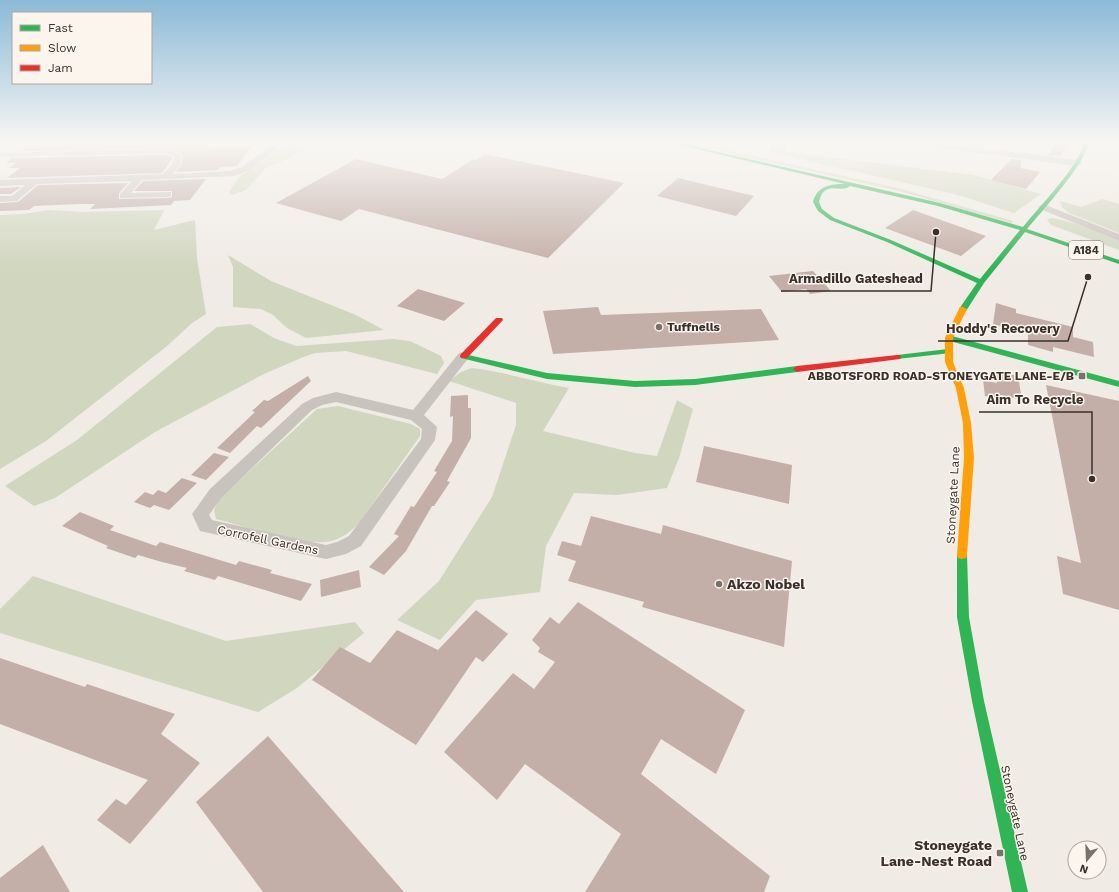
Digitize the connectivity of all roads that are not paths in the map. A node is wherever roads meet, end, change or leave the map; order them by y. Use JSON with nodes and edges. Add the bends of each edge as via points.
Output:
{"nodes":[{"id":1,"x":32,"y":185,"type":"edge"},
{"id":2,"x":133,"y":185,"type":"edge"},
{"id":3,"x":856,"y":185,"type":"edge"},
{"id":4,"x":887,"y":185,"type":"edge"},
{"id":5,"x":1061,"y":185,"type":"edge"},
{"id":6,"x":168,"y":194,"type":"dead end"},
{"id":7,"x":112,"y":196,"type":"dead end"},
{"id":8,"x":123,"y":196,"type":"junction"},
{"id":9,"x":906,"y":196,"type":"junction"},
{"id":10,"x":0,"y":199,"type":"edge"},
{"id":11,"x":14,"y":199,"type":"junction"},
{"id":12,"x":27,"y":199,"type":"dead end"},
{"id":13,"x":1044,"y":207,"type":"junction"},
{"id":14,"x":1006,"y":220,"type":"junction"},
{"id":15,"x":1056,"y":236,"type":"junction"},
{"id":16,"x":1119,"y":238,"type":"edge"},
{"id":17,"x":1119,"y":253,"type":"edge"},
{"id":18,"x":1119,"y":262,"type":"edge"},
{"id":19,"x":981,"y":282,"type":"junction"},
{"id":20,"x":499,"y":320,"type":"dead end"},
{"id":21,"x":949,"y":338,"type":"junction"},
{"id":22,"x":948,"y":351,"type":"junction"},
{"id":23,"x":464,"y":356,"type":"junction"},
{"id":24,"x":1119,"y":384,"type":"edge"},
{"id":25,"x":416,"y":416,"type":"junction"},
{"id":26,"x":1020,"y":892,"type":"edge"}],
"edges":[{"from":1,"to":11,"type":"street"},
{"from":2,"to":8,"type":"street"},
{"from":3,"to":9,"type":"main road","number":"A184"},
{"from":4,"to":14,"type":"main road","number":"A184"},
{"from":5,"to":13,"type":"main road","name":"Stoneygate Lane"},
{"from":6,"to":8,"type":"street"},
{"from":7,"to":8,"type":"street"},
{"from":9,"to":14,"type":"main road","number":"A184"},
{"from":9,"to":19,"type":"main road","via":[[858,187],[836,186],[821,190],[817,194],[816,202],[820,211],[832,219]]},
{"from":10,"to":11,"type":"street"},
{"from":11,"to":12,"type":"street"},
{"from":13,"to":16,"type":"street"},
{"from":13,"to":19,"type":"main road","name":"Stoneygate Lane"},
{"from":14,"to":15,"type":"main road","number":"A184"},
{"from":15,"to":17,"type":"main road","number":"A184"},
{"from":15,"to":18,"type":"main road","number":"A184"},
{"from":19,"to":21,"type":"main road","name":"Stoneygate Lane","via":[[958,316]]},
{"from":20,"to":23,"type":"main road"},
{"from":21,"to":22,"type":"main road","name":"Stoneygate Lane"},
{"from":21,"to":24,"type":"main road"},
{"from":22,"to":23,"type":"main road","via":[[695,382],[635,384],[546,376]]},
{"from":22,"to":26,"type":"main road","name":"Stoneygate Lane","via":[[949,362],[960,388],[970,458],[962,546],[963,617],[978,701]]},
{"from":23,"to":25,"type":"street"},
{"from":25,"to":25,"type":"street","name":"Corrofell Gardens","via":[[430,427],[428,440],[355,541],[340,549],[326,552],[206,526],[200,514],[216,493],[307,407],[318,401],[336,397]]}]}
